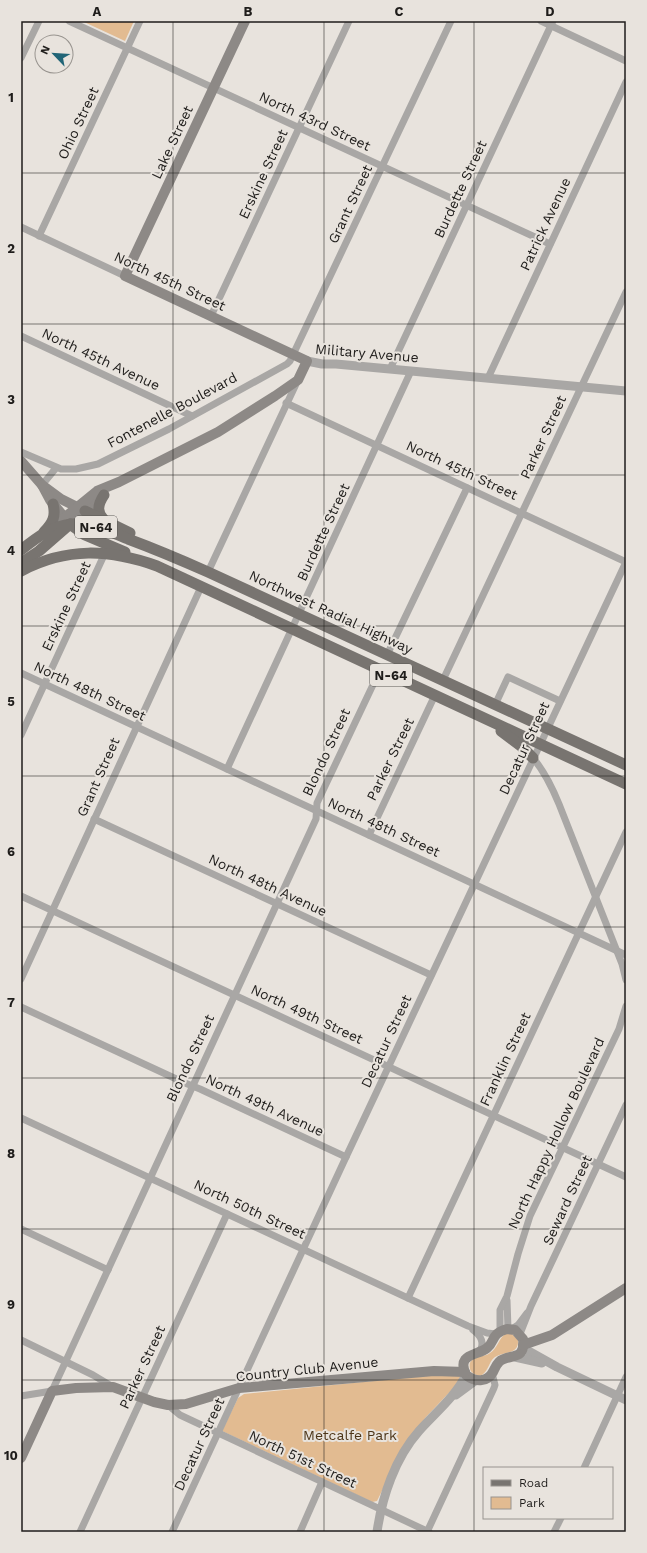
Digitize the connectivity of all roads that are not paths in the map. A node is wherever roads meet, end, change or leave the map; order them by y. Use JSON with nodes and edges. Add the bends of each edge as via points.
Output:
{"nodes":[{"id":1,"x":39,"y":21,"type":"edge"},
{"id":2,"x":69,"y":21,"type":"edge"},
{"id":3,"x":140,"y":21,"type":"edge"},
{"id":4,"x":245,"y":21,"type":"edge"},
{"id":5,"x":349,"y":21,"type":"edge"},
{"id":6,"x":451,"y":21,"type":"edge"},
{"id":7,"x":541,"y":21,"type":"edge"},
{"id":8,"x":552,"y":23,"type":"edge"},
{"id":9,"x":128,"y":48,"type":"junction"},
{"id":10,"x":21,"y":58,"type":"edge"},
{"id":11,"x":626,"y":61,"type":"edge"},
{"id":12,"x":626,"y":82,"type":"edge"},
{"id":13,"x":213,"y":88,"type":"junction"},
{"id":14,"x":299,"y":127,"type":"junction"},
{"id":15,"x":383,"y":166,"type":"junction"},
{"id":16,"x":467,"y":205,"type":"junction"},
{"id":17,"x":21,"y":227,"type":"edge"},
{"id":18,"x":39,"y":236,"type":"junction"},
{"id":19,"x":550,"y":244,"type":"junction"},
{"id":20,"x":125,"y":276,"type":"junction"},
{"id":21,"x":626,"y":292,"type":"edge"},
{"id":22,"x":211,"y":316,"type":"junction"},
{"id":23,"x":21,"y":336,"type":"edge"},
{"id":24,"x":294,"y":356,"type":"junction"},
{"id":25,"x":307,"y":361,"type":"junction"},
{"id":26,"x":390,"y":369,"type":"junction"},
{"id":27,"x":411,"y":371,"type":"junction"},
{"id":28,"x":488,"y":378,"type":"junction"},
{"id":29,"x":298,"y":380,"type":"junction"},
{"id":30,"x":581,"y":387,"type":"junction"},
{"id":31,"x":626,"y":391,"type":"edge"},
{"id":32,"x":286,"y":403,"type":"junction"},
{"id":33,"x":192,"y":416,"type":"junction"},
{"id":34,"x":377,"y":445,"type":"junction"},
{"id":35,"x":21,"y":452,"type":"edge"},
{"id":36,"x":21,"y":461,"type":"edge"},
{"id":37,"x":56,"y":468,"type":"junction"},
{"id":38,"x":119,"y":482,"type":"junction"},
{"id":39,"x":42,"y":485,"type":"junction"},
{"id":40,"x":467,"y":488,"type":"junction"},
{"id":41,"x":104,"y":495,"type":"junction"},
{"id":42,"x":53,"y":504,"type":"junction"},
{"id":43,"x":82,"y":509,"type":"junction"},
{"id":44,"x":521,"y":513,"type":"junction"},
{"id":45,"x":104,"y":520,"type":"junction"},
{"id":46,"x":68,"y":521,"type":"junction"},
{"id":47,"x":45,"y":532,"type":"junction"},
{"id":48,"x":21,"y":550,"type":"edge"},
{"id":49,"x":105,"y":553,"type":"junction"},
{"id":50,"x":173,"y":556,"type":"junction"},
{"id":51,"x":626,"y":562,"type":"edge"},
{"id":52,"x":21,"y":563,"type":"edge"},
{"id":53,"x":156,"y":566,"type":"junction"},
{"id":54,"x":21,"y":571,"type":"edge"},
{"id":55,"x":208,"y":572,"type":"junction"},
{"id":56,"x":201,"y":586,"type":"junction"},
{"id":57,"x":299,"y":614,"type":"junction"},
{"id":58,"x":292,"y":629,"type":"junction"},
{"id":59,"x":388,"y":655,"type":"junction"},
{"id":60,"x":380,"y":670,"type":"junction"},
{"id":61,"x":21,"y":673,"type":"edge"},
{"id":62,"x":443,"y":680,"type":"junction"},
{"id":63,"x":44,"y":684,"type":"junction"},
{"id":64,"x":435,"y":695,"type":"junction"},
{"id":65,"x":560,"y":701,"type":"junction"},
{"id":66,"x":496,"y":705,"type":"junction"},
{"id":67,"x":481,"y":716,"type":"junction"},
{"id":68,"x":136,"y":726,"type":"junction"},
{"id":69,"x":547,"y":729,"type":"junction"},
{"id":70,"x":21,"y":735,"type":"edge"},
{"id":71,"x":540,"y":743,"type":"junction"},
{"id":72,"x":533,"y":758,"type":"junction"},
{"id":73,"x":626,"y":765,"type":"edge"},
{"id":74,"x":227,"y":768,"type":"junction"},
{"id":75,"x":626,"y":784,"type":"edge"},
{"id":76,"x":317,"y":810,"type":"junction"},
{"id":77,"x":94,"y":819,"type":"junction"},
{"id":78,"x":626,"y":832,"type":"edge"},
{"id":79,"x":369,"y":835,"type":"junction"},
{"id":80,"x":474,"y":884,"type":"junction"},
{"id":81,"x":21,"y":896,"type":"edge"},
{"id":82,"x":595,"y":896,"type":"junction"},
{"id":83,"x":277,"y":904,"type":"junction"},
{"id":84,"x":52,"y":910,"type":"junction"},
{"id":85,"x":578,"y":933,"type":"junction"},
{"id":86,"x":617,"y":951,"type":"junction"},
{"id":87,"x":626,"y":955,"type":"edge"},
{"id":88,"x":432,"y":975,"type":"junction"},
{"id":89,"x":21,"y":979,"type":"edge"},
{"id":90,"x":626,"y":980,"type":"edge"},
{"id":91,"x":235,"y":995,"type":"junction"},
{"id":92,"x":626,"y":1006,"type":"edge"},
{"id":93,"x":21,"y":1007,"type":"edge"},
{"id":94,"x":388,"y":1066,"type":"junction"},
{"id":95,"x":193,"y":1086,"type":"junction"},
{"id":96,"x":626,"y":1105,"type":"edge"},
{"id":97,"x":493,"y":1115,"type":"junction"},
{"id":98,"x":21,"y":1118,"type":"edge"},
{"id":99,"x":562,"y":1148,"type":"junction"},
{"id":100,"x":346,"y":1157,"type":"junction"},
{"id":101,"x":598,"y":1164,"type":"junction"},
{"id":102,"x":150,"y":1178,"type":"junction"},
{"id":103,"x":626,"y":1178,"type":"edge"},
{"id":104,"x":227,"y":1214,"type":"junction"},
{"id":105,"x":21,"y":1229,"type":"edge"},
{"id":106,"x":303,"y":1249,"type":"junction"},
{"id":107,"x":108,"y":1270,"type":"junction"},
{"id":108,"x":626,"y":1288,"type":"edge"},
{"id":109,"x":408,"y":1298,"type":"junction"},
{"id":110,"x":468,"y":1326,"type":"junction"},
{"id":111,"x":513,"y":1336,"type":"junction"},
{"id":112,"x":21,"y":1340,"type":"edge"},
{"id":113,"x":480,"y":1351,"type":"junction"},
{"id":114,"x":515,"y":1357,"type":"junction"},
{"id":115,"x":466,"y":1358,"type":"junction"},
{"id":116,"x":65,"y":1361,"type":"junction"},
{"id":117,"x":557,"y":1367,"type":"junction"},
{"id":118,"x":434,"y":1371,"type":"junction"},
{"id":119,"x":492,"y":1373,"type":"junction"},
{"id":120,"x":466,"y":1374,"type":"junction"},
{"id":121,"x":626,"y":1377,"type":"edge"},
{"id":122,"x":478,"y":1380,"type":"junction"},
{"id":123,"x":113,"y":1387,"type":"junction"},
{"id":124,"x":239,"y":1388,"type":"junction"},
{"id":125,"x":52,"y":1392,"type":"junction"},
{"id":126,"x":491,"y":1395,"type":"junction"},
{"id":127,"x":21,"y":1396,"type":"edge"},
{"id":128,"x":617,"y":1396,"type":"junction"},
{"id":129,"x":142,"y":1398,"type":"junction"},
{"id":130,"x":626,"y":1400,"type":"edge"},
{"id":131,"x":168,"y":1405,"type":"junction"},
{"id":132,"x":444,"y":1405,"type":"junction"},
{"id":133,"x":218,"y":1433,"type":"junction"},
{"id":134,"x":21,"y":1458,"type":"edge"},
{"id":135,"x":584,"y":1467,"type":"edge"},
{"id":136,"x":322,"y":1482,"type":"junction"},
{"id":137,"x":381,"y":1510,"type":"junction"},
{"id":138,"x":560,"y":1519,"type":"edge"},
{"id":139,"x":80,"y":1532,"type":"edge"},
{"id":140,"x":172,"y":1532,"type":"edge"},
{"id":141,"x":300,"y":1532,"type":"edge"},
{"id":142,"x":377,"y":1532,"type":"edge"},
{"id":143,"x":428,"y":1532,"type":"edge"},
{"id":144,"x":554,"y":1532,"type":"edge"}],
"edges":[{"from":1,"to":10,"type":"street"},
{"from":2,"to":9,"type":"street","name":"North 43rd Street"},
{"from":3,"to":9,"type":"street","name":"Ohio Street"},
{"from":4,"to":13,"type":"main road","name":"Lake Street"},
{"from":5,"to":14,"type":"street","name":"Erskine Street"},
{"from":6,"to":15,"type":"street","name":"Grant Street"},
{"from":7,"to":8,"type":"street"},
{"from":8,"to":11,"type":"street"},
{"from":8,"to":16,"type":"street","name":"Burdette Street"},
{"from":9,"to":13,"type":"street","name":"North 43rd Street"},
{"from":9,"to":18,"type":"street","name":"Ohio Street"},
{"from":12,"to":19,"type":"street","name":"Patrick Avenue"},
{"from":13,"to":14,"type":"street","name":"North 43rd Street"},
{"from":13,"to":20,"type":"main road","name":"Lake Street"},
{"from":14,"to":15,"type":"street","name":"North 43rd Street"},
{"from":14,"to":22,"type":"street","name":"Erskine Street"},
{"from":15,"to":16,"type":"street","name":"North 43rd Street"},
{"from":15,"to":24,"type":"street","name":"Grant Street"},
{"from":16,"to":19,"type":"street","name":"North 43rd Street"},
{"from":16,"to":26,"type":"street","name":"Burdette Street"},
{"from":17,"to":18,"type":"street","name":"North 45th Street"},
{"from":18,"to":20,"type":"street","name":"North 45th Street"},
{"from":19,"to":28,"type":"street","name":"Patrick Avenue"},
{"from":20,"to":22,"type":"main road","name":"North 45th Street"},
{"from":21,"to":30,"type":"street","name":"Parker Street"},
{"from":22,"to":24,"type":"main road","name":"North 45th Street"},
{"from":23,"to":33,"type":"street","name":"North 45th Avenue"},
{"from":24,"to":25,"type":"main road","name":"North 45th Street"},
{"from":24,"to":33,"type":"street","name":"Fontenelle Boulevard","via":[[287,364]]},
{"from":25,"to":26,"type":"street","name":"Military Avenue"},
{"from":25,"to":29,"type":"main road","name":"Military Avenue"},
{"from":26,"to":27,"type":"street","name":"Military Avenue"},
{"from":27,"to":28,"type":"street","name":"Military Avenue"},
{"from":27,"to":34,"type":"street","name":"Burdette Street"},
{"from":28,"to":30,"type":"street","name":"Military Avenue"},
{"from":29,"to":32,"type":"street"},
{"from":29,"to":38,"type":"main road","name":"Military Avenue","via":[[218,432]]},
{"from":30,"to":31,"type":"street","name":"Military Avenue"},
{"from":30,"to":44,"type":"street","name":"Parker Street"},
{"from":32,"to":34,"type":"street","name":"North 45th Street"},
{"from":32,"to":55,"type":"street"},
{"from":33,"to":37,"type":"street","name":"Fontenelle Boulevard","via":[[98,464],[76,469]]},
{"from":34,"to":40,"type":"street","name":"North 45th Street"},
{"from":34,"to":57,"type":"street","name":"Burdette Street"},
{"from":35,"to":37,"type":"street","name":"Fontenelle Boulevard"},
{"from":36,"to":39,"type":"main road"},
{"from":37,"to":39,"type":"street"},
{"from":38,"to":41,"type":"main road","name":"Military Avenue"},
{"from":38,"to":43,"type":"main road","name":"Military Avenue","via":[[97,491]]},
{"from":39,"to":42,"type":"main road"},
{"from":39,"to":43,"type":"main road","via":[[61,499]]},
{"from":40,"to":44,"type":"street","name":"North 45th Street"},
{"from":40,"to":59,"type":"street"},
{"from":41,"to":43,"type":"main road","name":"Military Avenue"},
{"from":41,"to":45,"type":"main road","via":[[98,510]]},
{"from":42,"to":46,"type":"main road"},
{"from":42,"to":47,"type":"main road","via":[[54,519]]},
{"from":43,"to":45,"type":"main road"},
{"from":43,"to":46,"type":"main road","name":"Military Avenue"},
{"from":44,"to":51,"type":"street","name":"North 45th Street"},
{"from":44,"to":62,"type":"street","name":"Parker Street"},
{"from":45,"to":50,"type":"main road"},
{"from":46,"to":47,"type":"main road","name":"Northwest Radial Highway","number":"N-64"},
{"from":46,"to":50,"type":"main road","name":"Northwest Radial Highway","number":"N-64","via":[[96,528]]},
{"from":46,"to":52,"type":"main road","via":[[39,551]]},
{"from":46,"to":53,"type":"main road","via":[[85,535]]},
{"from":47,"to":48,"type":"main road","name":"Northwest Radial Highway","number":"N-64"},
{"from":49,"to":53,"type":"main road","number":"N-64","via":[[129,557]]},
{"from":49,"to":54,"type":"main road","number":"N-64","via":[[67,555]]},
{"from":49,"to":63,"type":"street","name":"Erskine Street"},
{"from":50,"to":55,"type":"main road","name":"Northwest Radial Highway","number":"N-64"},
{"from":51,"to":65,"type":"street","name":"Decatur Street"},
{"from":53,"to":56,"type":"main road","number":"N-64"},
{"from":55,"to":57,"type":"main road","name":"Northwest Radial Highway","number":"N-64"},
{"from":56,"to":58,"type":"main road","number":"N-64"},
{"from":56,"to":68,"type":"street","name":"Grant Street"},
{"from":57,"to":58,"type":"street","name":"Burdette Street"},
{"from":57,"to":59,"type":"main road","name":"Northwest Radial Highway","number":"N-64"},
{"from":58,"to":60,"type":"main road","number":"N-64"},
{"from":58,"to":74,"type":"street","name":"Burdette Street"},
{"from":59,"to":62,"type":"main road","name":"Northwest Radial Highway","number":"N-64"},
{"from":60,"to":64,"type":"main road","number":"N-64"},
{"from":60,"to":76,"type":"street","name":"Blondo Street","via":[[317,804]]},
{"from":61,"to":63,"type":"street","name":"North 48th Street"},
{"from":62,"to":66,"type":"main road","name":"Northwest Radial Highway","number":"N-64"},
{"from":63,"to":68,"type":"street","name":"North 48th Street"},
{"from":63,"to":70,"type":"street","name":"Erskine Street"},
{"from":64,"to":67,"type":"main road","number":"N-64"},
{"from":64,"to":79,"type":"street","name":"Parker Street"},
{"from":65,"to":66,"type":"street","via":[[508,677]]},
{"from":65,"to":69,"type":"street","name":"Decatur Street"},
{"from":66,"to":69,"type":"main road","name":"Northwest Radial Highway","number":"N-64"},
{"from":67,"to":71,"type":"main road","number":"N-64"},
{"from":67,"to":72,"type":"main road"},
{"from":68,"to":74,"type":"street","name":"North 48th Street"},
{"from":68,"to":77,"type":"street","name":"Grant Street"},
{"from":69,"to":71,"type":"street","name":"Decatur Street"},
{"from":69,"to":73,"type":"main road","name":"Northwest Radial Highway","number":"N-64"},
{"from":71,"to":72,"type":"street","name":"Decatur Street"},
{"from":71,"to":75,"type":"main road","number":"N-64"},
{"from":72,"to":80,"type":"street","name":"Decatur Street"},
{"from":72,"to":82,"type":"street","via":[[550,782]]},
{"from":74,"to":76,"type":"street","name":"North 48th Street"},
{"from":76,"to":79,"type":"street","name":"North 48th Street"},
{"from":76,"to":83,"type":"street","name":"Blondo Street","via":[[316,819]]},
{"from":77,"to":83,"type":"street","name":"North 48th Avenue"},
{"from":77,"to":84,"type":"street","name":"Grant Street"},
{"from":78,"to":82,"type":"street","name":"Franklin Street"},
{"from":79,"to":80,"type":"street","name":"North 48th Street"},
{"from":80,"to":85,"type":"street","name":"North 48th Street"},
{"from":80,"to":88,"type":"street","name":"Decatur Street"},
{"from":81,"to":84,"type":"street","name":"North 49th Street"},
{"from":82,"to":85,"type":"street","name":"Franklin Street"},
{"from":82,"to":86,"type":"street"},
{"from":83,"to":88,"type":"street","name":"North 48th Avenue"},
{"from":83,"to":91,"type":"street","name":"Blondo Street"},
{"from":84,"to":89,"type":"street","name":"Grant Street"},
{"from":84,"to":91,"type":"street","name":"North 49th Street"},
{"from":85,"to":86,"type":"street","name":"North 48th Street"},
{"from":85,"to":97,"type":"street","name":"Franklin Street"},
{"from":86,"to":87,"type":"street","name":"North 48th Street"},
{"from":86,"to":90,"type":"street"},
{"from":88,"to":94,"type":"street","name":"Decatur Street"},
{"from":91,"to":94,"type":"street","name":"North 49th Street"},
{"from":91,"to":95,"type":"street","name":"Blondo Street"},
{"from":92,"to":99,"type":"street","name":"North Happy Hollow Boulevard","via":[[619,1029]]},
{"from":93,"to":95,"type":"street","name":"North 49th Avenue"},
{"from":94,"to":97,"type":"street","name":"North 49th Street"},
{"from":94,"to":100,"type":"street","name":"Decatur Street"},
{"from":95,"to":100,"type":"street","name":"North 49th Avenue"},
{"from":95,"to":102,"type":"street","name":"Blondo Street"},
{"from":96,"to":101,"type":"street","name":"Seward Street"},
{"from":97,"to":99,"type":"street","name":"North 49th Street"},
{"from":97,"to":109,"type":"street","name":"Franklin Street"},
{"from":98,"to":102,"type":"street","name":"North 50th Street"},
{"from":99,"to":101,"type":"street","name":"North 49th Street"},
{"from":99,"to":111,"type":"street","name":"North Happy Hollow Boulevard","via":[[528,1223],[507,1296],[507,1315]]},
{"from":100,"to":106,"type":"street","name":"Decatur Street"},
{"from":101,"to":103,"type":"street","name":"North 49th Street"},
{"from":101,"to":111,"type":"street","name":"Seward Street","via":[[531,1306]]},
{"from":102,"to":104,"type":"street","name":"North 50th Street"},
{"from":102,"to":107,"type":"street","name":"Blondo Street"},
{"from":104,"to":106,"type":"street","name":"North 50th Street"},
{"from":104,"to":129,"type":"street","name":"Parker Street"},
{"from":105,"to":107,"type":"street"},
{"from":106,"to":109,"type":"street","name":"North 50th Street"},
{"from":106,"to":124,"type":"street","name":"Decatur Street"},
{"from":107,"to":116,"type":"street","name":"Blondo Street"},
{"from":108,"to":111,"type":"main road","via":[[563,1328],[528,1337]]},
{"from":109,"to":110,"type":"street","name":"North 50th Street"},
{"from":110,"to":111,"type":"street","name":"North 50th Street","via":[[487,1333]]},
{"from":110,"to":113,"type":"street","name":"North 50th Street","via":[[482,1339]]},
{"from":111,"to":113,"type":"main road","name":"Country Club Avenue"},
{"from":111,"to":114,"type":"main road","via":[[519,1354]]},
{"from":111,"to":117,"type":"street","name":"North 50th Street","via":[[525,1350]]},
{"from":112,"to":116,"type":"street"},
{"from":113,"to":115,"type":"main road","name":"Country Club Avenue"},
{"from":114,"to":117,"type":"street","name":"North 50th Street"},
{"from":114,"to":119,"type":"main road","via":[[498,1362]]},
{"from":115,"to":118,"type":"main road","name":"Country Club Avenue","via":[[460,1363]]},
{"from":115,"to":120,"type":"main road","via":[[463,1366]]},
{"from":116,"to":123,"type":"street"},
{"from":116,"to":125,"type":"street","name":"Blondo Street"},
{"from":117,"to":128,"type":"street","name":"North 50th Street"},
{"from":118,"to":120,"type":"main road","name":"Country Club Avenue"},
{"from":118,"to":124,"type":"main road","name":"Country Club Avenue"},
{"from":119,"to":122,"type":"main road","via":[[489,1378]]},
{"from":119,"to":126,"type":"street","via":[[495,1385]]},
{"from":120,"to":122,"type":"main road"},
{"from":120,"to":132,"type":"street"},
{"from":121,"to":128,"type":"street"},
{"from":122,"to":126,"type":"street","via":[[489,1386]]},
{"from":122,"to":132,"type":"street"},
{"from":123,"to":125,"type":"main road","name":"Country Club Avenue"},
{"from":123,"to":129,"type":"main road","name":"Country Club Avenue"},
{"from":124,"to":131,"type":"main road","name":"Country Club Avenue","via":[[186,1404]]},
{"from":124,"to":133,"type":"street","name":"Decatur Street"},
{"from":125,"to":127,"type":"street","name":"Country Club Avenue"},
{"from":125,"to":134,"type":"main road","name":"Blondo Street"},
{"from":126,"to":143,"type":"street"},
{"from":128,"to":130,"type":"street","name":"North 50th Street"},
{"from":128,"to":135,"type":"street"},
{"from":129,"to":131,"type":"main road","name":"Country Club Avenue"},
{"from":129,"to":139,"type":"street","name":"Parker Street"},
{"from":131,"to":133,"type":"street","name":"North 51st Street","via":[[180,1415]]},
{"from":132,"to":137,"type":"street","via":[[406,1448],[392,1476]]},
{"from":133,"to":136,"type":"street","name":"North 51st Street"},
{"from":133,"to":140,"type":"street","name":"Decatur Street"},
{"from":136,"to":137,"type":"street","name":"North 51st Street"},
{"from":136,"to":141,"type":"street"},
{"from":137,"to":142,"type":"street"},
{"from":137,"to":143,"type":"street","name":"North 51st Street"},
{"from":138,"to":144,"type":"street"}]}
